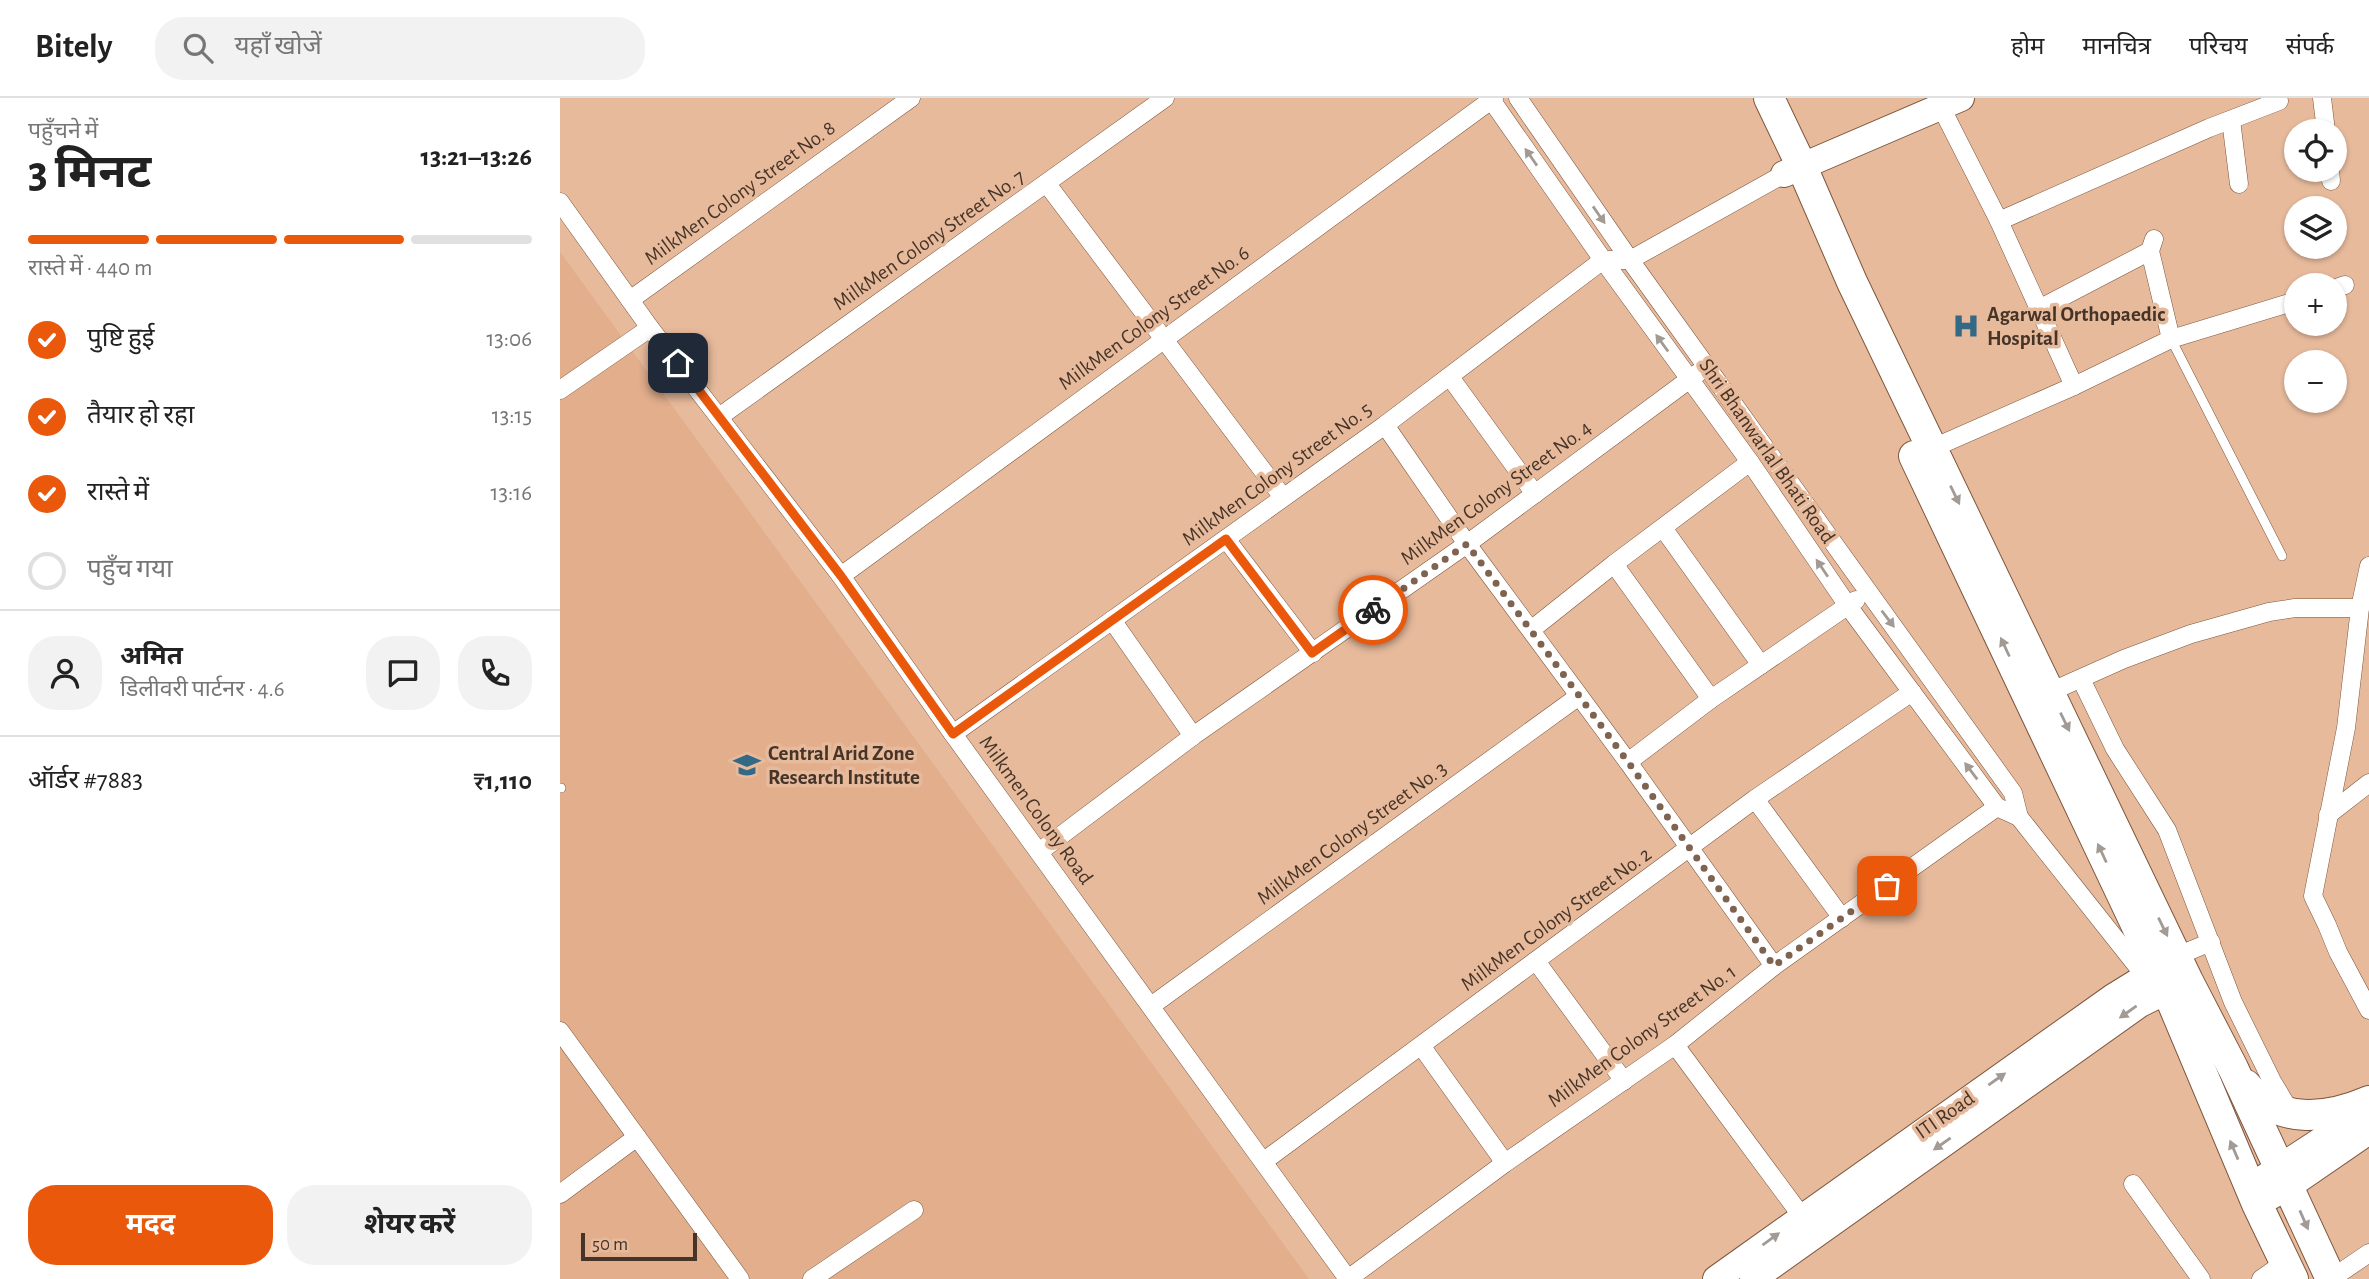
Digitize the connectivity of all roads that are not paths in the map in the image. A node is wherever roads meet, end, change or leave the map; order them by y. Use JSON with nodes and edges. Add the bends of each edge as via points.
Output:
{"nodes":[{"id":1,"x":911,"y":98,"type":"edge"},
{"id":2,"x":1518,"y":98,"type":"edge"},
{"id":3,"x":1746,"y":98,"type":"edge"},
{"id":4,"x":1769,"y":98,"type":"edge"},
{"id":5,"x":2322,"y":98,"type":"edge"},
{"id":6,"x":1492,"y":99,"type":"edge"},
{"id":7,"x":2282,"y":99,"type":"edge"},
{"id":8,"x":1155,"y":101,"type":"edge"},
{"id":9,"x":1951,"y":102,"type":"edge"},
{"id":10,"x":2325,"y":119,"type":"edge"},
{"id":11,"x":2231,"y":120,"type":"junction"},
{"id":12,"x":1793,"y":170,"type":"junction"},
{"id":13,"x":1047,"y":184,"type":"junction"},
{"id":14,"x":2239,"y":184,"type":"dead end"},
{"id":15,"x":560,"y":202,"type":"edge"},
{"id":16,"x":1999,"y":221,"type":"junction"},
{"id":17,"x":1603,"y":260,"type":"junction"},
{"id":18,"x":1630,"y":260,"type":"junction"},
{"id":19,"x":630,"y":300,"type":"junction"},
{"id":20,"x":2284,"y":304,"type":"edge"},
{"id":21,"x":2038,"y":310,"type":"junction"},
{"id":22,"x":650,"y":328,"type":"junction"},
{"id":23,"x":1165,"y":338,"type":"junction"},
{"id":24,"x":2171,"y":339,"type":"junction"},
{"id":25,"x":1707,"y":367,"type":"junction"},
{"id":26,"x":1450,"y":377,"type":"junction"},
{"id":27,"x":1688,"y":380,"type":"junction"},
{"id":28,"x":2074,"y":386,"type":"junction"},
{"id":29,"x":560,"y":390,"type":"edge"},
{"id":30,"x":719,"y":417,"type":"junction"},
{"id":31,"x":1385,"y":425,"type":"junction"},
{"id":32,"x":1933,"y":448,"type":"junction"},
{"id":33,"x":1750,"y":462,"type":"junction"},
{"id":34,"x":1535,"y":494,"type":"junction"},
{"id":35,"x":1282,"y":496,"type":"junction"},
{"id":36,"x":1663,"y":528,"type":"junction"},
{"id":37,"x":1226,"y":539,"type":"junction"},
{"id":38,"x":1467,"y":544,"type":"junction"},
{"id":39,"x":2282,"y":556,"type":"dead end"},
{"id":40,"x":1614,"y":564,"type":"junction"},
{"id":41,"x":2369,"y":566,"type":"edge"},
{"id":42,"x":841,"y":576,"type":"junction"},
{"id":43,"x":1867,"y":592,"type":"junction"},
{"id":44,"x":1848,"y":606,"type":"junction"},
{"id":45,"x":2360,"y":608,"type":"junction"},
{"id":46,"x":1112,"y":620,"type":"junction"},
{"id":47,"x":1531,"y":630,"type":"junction"},
{"id":48,"x":1312,"y":653,"type":"junction"},
{"id":49,"x":1760,"y":665,"type":"junction"},
{"id":50,"x":2361,"y":672,"type":"edge"},
{"id":51,"x":2067,"y":685,"type":"junction"},
{"id":52,"x":1912,"y":692,"type":"junction"},
{"id":53,"x":1579,"y":696,"type":"junction"},
{"id":54,"x":1711,"y":699,"type":"junction"},
{"id":55,"x":953,"y":734,"type":"junction"},
{"id":56,"x":1193,"y":736,"type":"junction"},
{"id":57,"x":1628,"y":762,"type":"junction"},
{"id":58,"x":2369,"y":783,"type":"edge"},
{"id":59,"x":1755,"y":799,"type":"junction"},
{"id":60,"x":1997,"y":807,"type":"junction"},
{"id":61,"x":2328,"y":815,"type":"junction"},
{"id":62,"x":2019,"y":817,"type":"junction"},
{"id":63,"x":1689,"y":850,"type":"junction"},
{"id":64,"x":1039,"y":852,"type":"junction"},
{"id":65,"x":1842,"y":918,"type":"junction"},
{"id":66,"x":2208,"y":943,"type":"junction"},
{"id":67,"x":1536,"y":961,"type":"junction"},
{"id":68,"x":1774,"y":966,"type":"junction"},
{"id":69,"x":2171,"y":969,"type":"junction"},
{"id":70,"x":1151,"y":1006,"type":"junction"},
{"id":71,"x":2369,"y":1010,"type":"edge"},
{"id":72,"x":560,"y":1031,"type":"edge"},
{"id":73,"x":1675,"y":1045,"type":"junction"},
{"id":74,"x":1422,"y":1046,"type":"junction"},
{"id":75,"x":2233,"y":1068,"type":"junction"},
{"id":76,"x":1624,"y":1081,"type":"junction"},
{"id":77,"x":2369,"y":1101,"type":"edge"},
{"id":78,"x":2369,"y":1109,"type":"edge"},
{"id":79,"x":2291,"y":1113,"type":"junction"},
{"id":80,"x":2369,"y":1131,"type":"edge"},
{"id":81,"x":637,"y":1137,"type":"junction"},
{"id":82,"x":1264,"y":1161,"type":"junction"},
{"id":83,"x":1505,"y":1163,"type":"junction"},
{"id":84,"x":2285,"y":1177,"type":"junction"},
{"id":85,"x":2133,"y":1184,"type":"dead end"},
{"id":86,"x":560,"y":1194,"type":"edge"},
{"id":87,"x":2254,"y":1196,"type":"junction"},
{"id":88,"x":914,"y":1210,"type":"dead end"},
{"id":89,"x":1808,"y":1225,"type":"junction"},
{"id":90,"x":2369,"y":1254,"type":"edge"},
{"id":91,"x":2289,"y":1270,"type":"edge"},
{"id":92,"x":740,"y":1279,"type":"edge"},
{"id":93,"x":811,"y":1279,"type":"edge"},
{"id":94,"x":1348,"y":1279,"type":"edge"},
{"id":95,"x":1716,"y":1279,"type":"edge"},
{"id":96,"x":1753,"y":1279,"type":"edge"},
{"id":97,"x":2201,"y":1279,"type":"edge"},
{"id":98,"x":2261,"y":1279,"type":"edge"},
{"id":99,"x":2331,"y":1279,"type":"edge"}],
"edges":[{"from":1,"to":19,"type":"street","name":"MilkMen Colony Street No. 8"},
{"from":2,"to":18,"type":"street","name":"Shri Bhanwarlal Bhati Road","one_way":true},
{"from":3,"to":12,"type":"main road"},
{"from":4,"to":12,"type":"main road"},
{"from":5,"to":10,"type":"street"},
{"from":17,"to":6,"type":"street","name":"Shri Bhanwarlal Bhati Road","one_way":true},
{"from":6,"to":23,"type":"street","name":"MilkMen Colony Street No. 6"},
{"from":7,"to":11,"type":"street"},
{"from":8,"to":13,"type":"street","name":"MilkMen Colony Street No. 7"},
{"from":9,"to":12,"type":"street"},
{"from":9,"to":16,"type":"street"},
{"from":11,"to":14,"type":"street"},
{"from":11,"to":16,"type":"street"},
{"from":12,"to":18,"type":"street"},
{"from":12,"to":32,"type":"main road"},
{"from":69,"to":12,"type":"main road","one_way":true,"via":[[1829,278]]},
{"from":13,"to":23,"type":"street"},
{"from":13,"to":30,"type":"street","name":"MilkMen Colony Street No. 7"},
{"from":15,"to":19,"type":"street","name":"Milkmen Colony Road"},
{"from":16,"to":21,"type":"street"},
{"from":17,"to":18,"type":"street"},
{"from":17,"to":26,"type":"street","name":"MilkMen Colony Street No. 5"},
{"from":27,"to":17,"type":"street","name":"Shri Bhanwarlal Bhati Road","one_way":true},
{"from":18,"to":25,"type":"street","name":"Shri Bhanwarlal Bhati Road"},
{"from":19,"to":22,"type":"street","name":"Milkmen Colony Road"},
{"from":20,"to":24,"type":"street"},
{"from":21,"to":24,"type":"street","via":[[2152,245]]},
{"from":21,"to":28,"type":"street"},
{"from":22,"to":29,"type":"street"},
{"from":22,"to":30,"type":"street","name":"Milkmen Colony Road"},
{"from":23,"to":35,"type":"street"},
{"from":23,"to":42,"type":"street","name":"MilkMen Colony Street No. 6"},
{"from":24,"to":28,"type":"street"},
{"from":24,"to":39,"type":"lane"},
{"from":25,"to":27,"type":"street","name":"MilkMen Colony Street No. 4"},
{"from":25,"to":43,"type":"street","name":"Shri Bhanwarlal Bhati Road"},
{"from":26,"to":31,"type":"street","name":"MilkMen Colony Street No. 5"},
{"from":26,"to":34,"type":"street"},
{"from":27,"to":33,"type":"street","name":"Shri Bhanwarlal Bhati Road"},
{"from":27,"to":34,"type":"street","name":"MilkMen Colony Street No. 4"},
{"from":28,"to":32,"type":"street"},
{"from":30,"to":42,"type":"street","name":"Milkmen Colony Road"},
{"from":31,"to":35,"type":"street","name":"MilkMen Colony Street No. 5"},
{"from":31,"to":38,"type":"street"},
{"from":32,"to":51,"type":"main road","one_way":true},
{"from":33,"to":36,"type":"street"},
{"from":44,"to":33,"type":"street","name":"Shri Bhanwarlal Bhati Road","one_way":true},
{"from":34,"to":38,"type":"street","name":"MilkMen Colony Street No. 4"},
{"from":35,"to":37,"type":"street","name":"MilkMen Colony Street No. 5"},
{"from":36,"to":40,"type":"street"},
{"from":36,"to":49,"type":"street"},
{"from":37,"to":46,"type":"street","name":"MilkMen Colony Street No. 5"},
{"from":37,"to":48,"type":"street"},
{"from":38,"to":47,"type":"street"},
{"from":38,"to":48,"type":"street","name":"MilkMen Colony Street No. 4"},
{"from":40,"to":47,"type":"street"},
{"from":40,"to":54,"type":"street"},
{"from":41,"to":45,"type":"street"},
{"from":42,"to":55,"type":"street","name":"Milkmen Colony Road"},
{"from":43,"to":44,"type":"street"},
{"from":43,"to":62,"type":"street","name":"Shri Bhanwarlal Bhati Road","one_way":true,"via":[[2013,793]]},
{"from":44,"to":49,"type":"street"},
{"from":44,"to":52,"type":"street","name":"Shri Bhanwarlal Bhati Road"},
{"from":45,"to":50,"type":"street"},
{"from":45,"to":51,"type":"street","via":[[2269,612],[2169,642]]},
{"from":46,"to":55,"type":"street","name":"MilkMen Colony Street No. 5"},
{"from":46,"to":56,"type":"street"},
{"from":47,"to":53,"type":"street"},
{"from":48,"to":56,"type":"street","name":"MilkMen Colony Street No. 4"},
{"from":49,"to":54,"type":"street"},
{"from":50,"to":61,"type":"street"},
{"from":51,"to":66,"type":"street","via":[[2115,748],[2167,830]]},
{"from":51,"to":69,"type":"main road","one_way":true},
{"from":52,"to":59,"type":"street","name":"MilkMen Colony Street No. 2"},
{"from":60,"to":52,"type":"street","name":"Shri Bhanwarlal Bhati Road","one_way":true},
{"from":53,"to":57,"type":"street"},
{"from":53,"to":70,"type":"street","name":"MilkMen Colony Street No. 3"},
{"from":54,"to":57,"type":"street"},
{"from":55,"to":64,"type":"street","name":"Milkmen Colony Road"},
{"from":56,"to":64,"type":"street","name":"MilkMen Colony Street No. 4"},
{"from":57,"to":63,"type":"street"},
{"from":58,"to":61,"type":"street"},
{"from":59,"to":63,"type":"street","name":"MilkMen Colony Street No. 2"},
{"from":59,"to":65,"type":"street"},
{"from":60,"to":62,"type":"street","name":"Shri Bhanwarlal Bhati Road"},
{"from":60,"to":65,"type":"street","name":"MilkMen Colony Street No. 1"},
{"from":61,"to":71,"type":"street","via":[[2312,896]]},
{"from":62,"to":69,"type":"street","name":"Shri Bhanwarlal Bhati Road"},
{"from":63,"to":67,"type":"street","name":"MilkMen Colony Street No. 2"},
{"from":63,"to":68,"type":"street"},
{"from":64,"to":70,"type":"street","name":"Milkmen Colony Road"},
{"from":65,"to":68,"type":"street","name":"MilkMen Colony Street No. 1"},
{"from":66,"to":69,"type":"street"},
{"from":66,"to":79,"type":"street"},
{"from":67,"to":74,"type":"street","name":"MilkMen Colony Street No. 2"},
{"from":67,"to":76,"type":"street"},
{"from":68,"to":73,"type":"street","name":"MilkMen Colony Street No. 1"},
{"from":69,"to":75,"type":"main road"},
{"from":87,"to":69,"type":"main road","one_way":true},
{"from":69,"to":89,"type":"street","name":"ITI Road","via":[[2140,1004]]},
{"from":70,"to":82,"type":"street","name":"Milkmen Colony Road"},
{"from":72,"to":81,"type":"street"},
{"from":73,"to":76,"type":"street","name":"MilkMen Colony Street No. 1"},
{"from":73,"to":89,"type":"street"},
{"from":74,"to":82,"type":"street","name":"MilkMen Colony Street No. 2"},
{"from":74,"to":83,"type":"street"},
{"from":75,"to":79,"type":"main road","via":[[2257,1099]]},
{"from":75,"to":84,"type":"main road"},
{"from":76,"to":83,"type":"street","name":"MilkMen Colony Street No. 1"},
{"from":77,"to":79,"type":"main road","via":[[2328,1113]]},
{"from":78,"to":84,"type":"street"},
{"from":80,"to":84,"type":"street"},
{"from":81,"to":86,"type":"street"},
{"from":81,"to":92,"type":"street"},
{"from":82,"to":94,"type":"street","name":"Milkmen Colony Road"},
{"from":83,"to":94,"type":"street","name":"MilkMen Colony Street No. 1"},
{"from":84,"to":87,"type":"street"},
{"from":84,"to":99,"type":"main road","one_way":true},
{"from":85,"to":97,"type":"street"},
{"from":87,"to":91,"type":"main road"},
{"from":88,"to":93,"type":"street"},
{"from":95,"to":89,"type":"street","name":"ITI Road","one_way":true},
{"from":89,"to":96,"type":"street","name":"ITI Road"},
{"from":90,"to":99,"type":"street"},
{"from":91,"to":98,"type":"street"}]}
